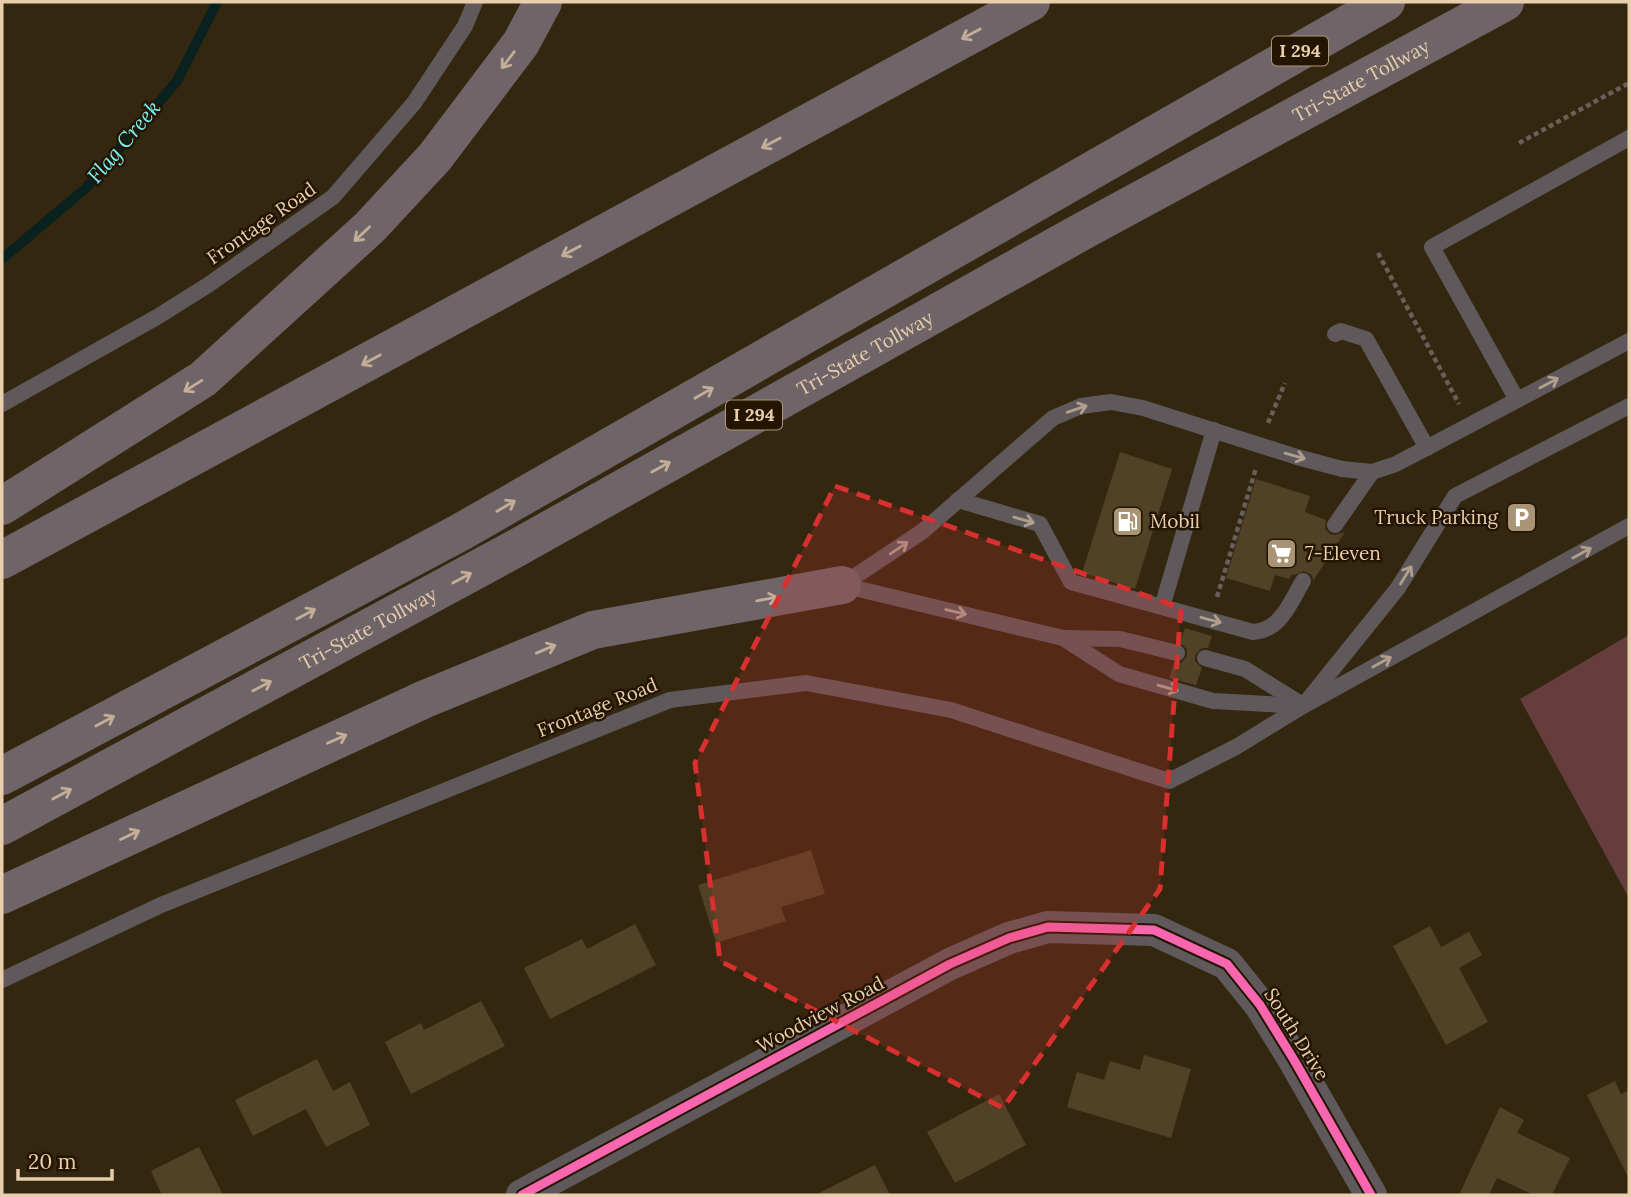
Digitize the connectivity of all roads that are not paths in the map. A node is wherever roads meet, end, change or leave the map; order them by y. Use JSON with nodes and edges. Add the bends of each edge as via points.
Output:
{"nodes":[{"id":1,"x":475,"y":2,"type":"edge"},
{"id":2,"x":543,"y":2,"type":"edge"},
{"id":3,"x":1031,"y":2,"type":"edge"},
{"id":4,"x":1386,"y":2,"type":"edge"},
{"id":5,"x":1505,"y":2,"type":"edge"},
{"id":6,"x":1629,"y":138,"type":"edge"},
{"id":7,"x":1335,"y":334,"type":"dead end"},
{"id":8,"x":1629,"y":341,"type":"edge"},
{"id":9,"x":1517,"y":400,"type":"junction"},
{"id":10,"x":2,"y":404,"type":"edge"},
{"id":11,"x":1629,"y":406,"type":"edge"},
{"id":12,"x":1214,"y":430,"type":"junction"},
{"id":13,"x":1427,"y":448,"type":"junction"},
{"id":14,"x":1372,"y":472,"type":"junction"},
{"id":15,"x":958,"y":500,"type":"junction"},
{"id":16,"x":2,"y":506,"type":"edge"},
{"id":17,"x":1335,"y":526,"type":"dead end"},
{"id":18,"x":1629,"y":526,"type":"edge"},
{"id":19,"x":2,"y":560,"type":"edge"},
{"id":20,"x":1303,"y":581,"type":"dead end"},
{"id":21,"x":842,"y":585,"type":"junction"},
{"id":22,"x":1162,"y":607,"type":"junction"},
{"id":23,"x":1063,"y":638,"type":"junction"},
{"id":24,"x":1177,"y":653,"type":"dead end"},
{"id":25,"x":1205,"y":658,"type":"dead end"},
{"id":26,"x":1303,"y":706,"type":"junction"},
{"id":27,"x":2,"y":776,"type":"edge"},
{"id":28,"x":2,"y":826,"type":"edge"},
{"id":29,"x":2,"y":895,"type":"edge"},
{"id":30,"x":1154,"y":930,"type":"joint"},
{"id":31,"x":2,"y":980,"type":"edge"},
{"id":32,"x":522,"y":1195,"type":"edge"},
{"id":33,"x":1371,"y":1195,"type":"edge"}],
"edges":[{"from":1,"to":10,"type":"lane","name":"Frontage Road","via":[[465,26],[414,103],[333,197],[157,317]]},
{"from":2,"to":16,"type":"highway","one_way":true,"via":[[521,43],[435,157],[370,227],[203,379]]},
{"from":3,"to":19,"type":"highway","one_way":true},
{"from":27,"to":4,"type":"highway","number":"I 294","one_way":true,"via":[[459,533]]},
{"from":28,"to":5,"type":"highway","name":"Tri-State Tollway","number":"I 294","one_way":true,"via":[[512,551],[1081,232]]},
{"from":6,"to":9,"type":"lane","via":[[1432,247]]},
{"from":7,"to":13,"type":"lane","via":[[1341,331],[1366,339]]},
{"from":9,"to":8,"type":"lane","one_way":true},
{"from":9,"to":13,"type":"lane"},
{"from":26,"to":11,"type":"lane","one_way":true,"via":[[1398,588],[1455,496]]},
{"from":12,"to":14,"type":"lane","one_way":true,"via":[[1342,469]]},
{"from":15,"to":12,"type":"lane","one_way":true,"via":[[1054,418],[1081,406],[1111,402]]},
{"from":12,"to":22,"type":"lane"},
{"from":13,"to":14,"type":"lane"},
{"from":14,"to":17,"type":"lane"},
{"from":21,"to":15,"type":"lane","one_way":true,"via":[[923,531]]},
{"from":15,"to":22,"type":"lane","one_way":true,"via":[[1040,524],[1071,582]]},
{"from":26,"to":18,"type":"lane","name":"Frontage Road","one_way":true},
{"from":22,"to":20,"type":"lane","one_way":true,"via":[[1253,632],[1266,631],[1281,618]]},
{"from":21,"to":23,"type":"lane","one_way":true},
{"from":29,"to":21,"type":"highway","one_way":true,"via":[[425,699],[593,630]]},
{"from":23,"to":24,"type":"lane","via":[[1120,639]]},
{"from":23,"to":26,"type":"lane","one_way":true,"via":[[1119,674],[1213,701]]},
{"from":25,"to":26,"type":"lane","via":[[1245,669]]},
{"from":26,"to":31,"type":"lane","name":"Frontage Road","via":[[1169,781],[951,710],[806,683],[670,700],[161,905]]},
{"from":30,"to":32,"type":"street","name":"Woodview Road","via":[[1048,927],[1009,938],[950,964]]},
{"from":30,"to":33,"type":"street","name":"South Drive","via":[[1227,964],[1260,1004]]}]}
